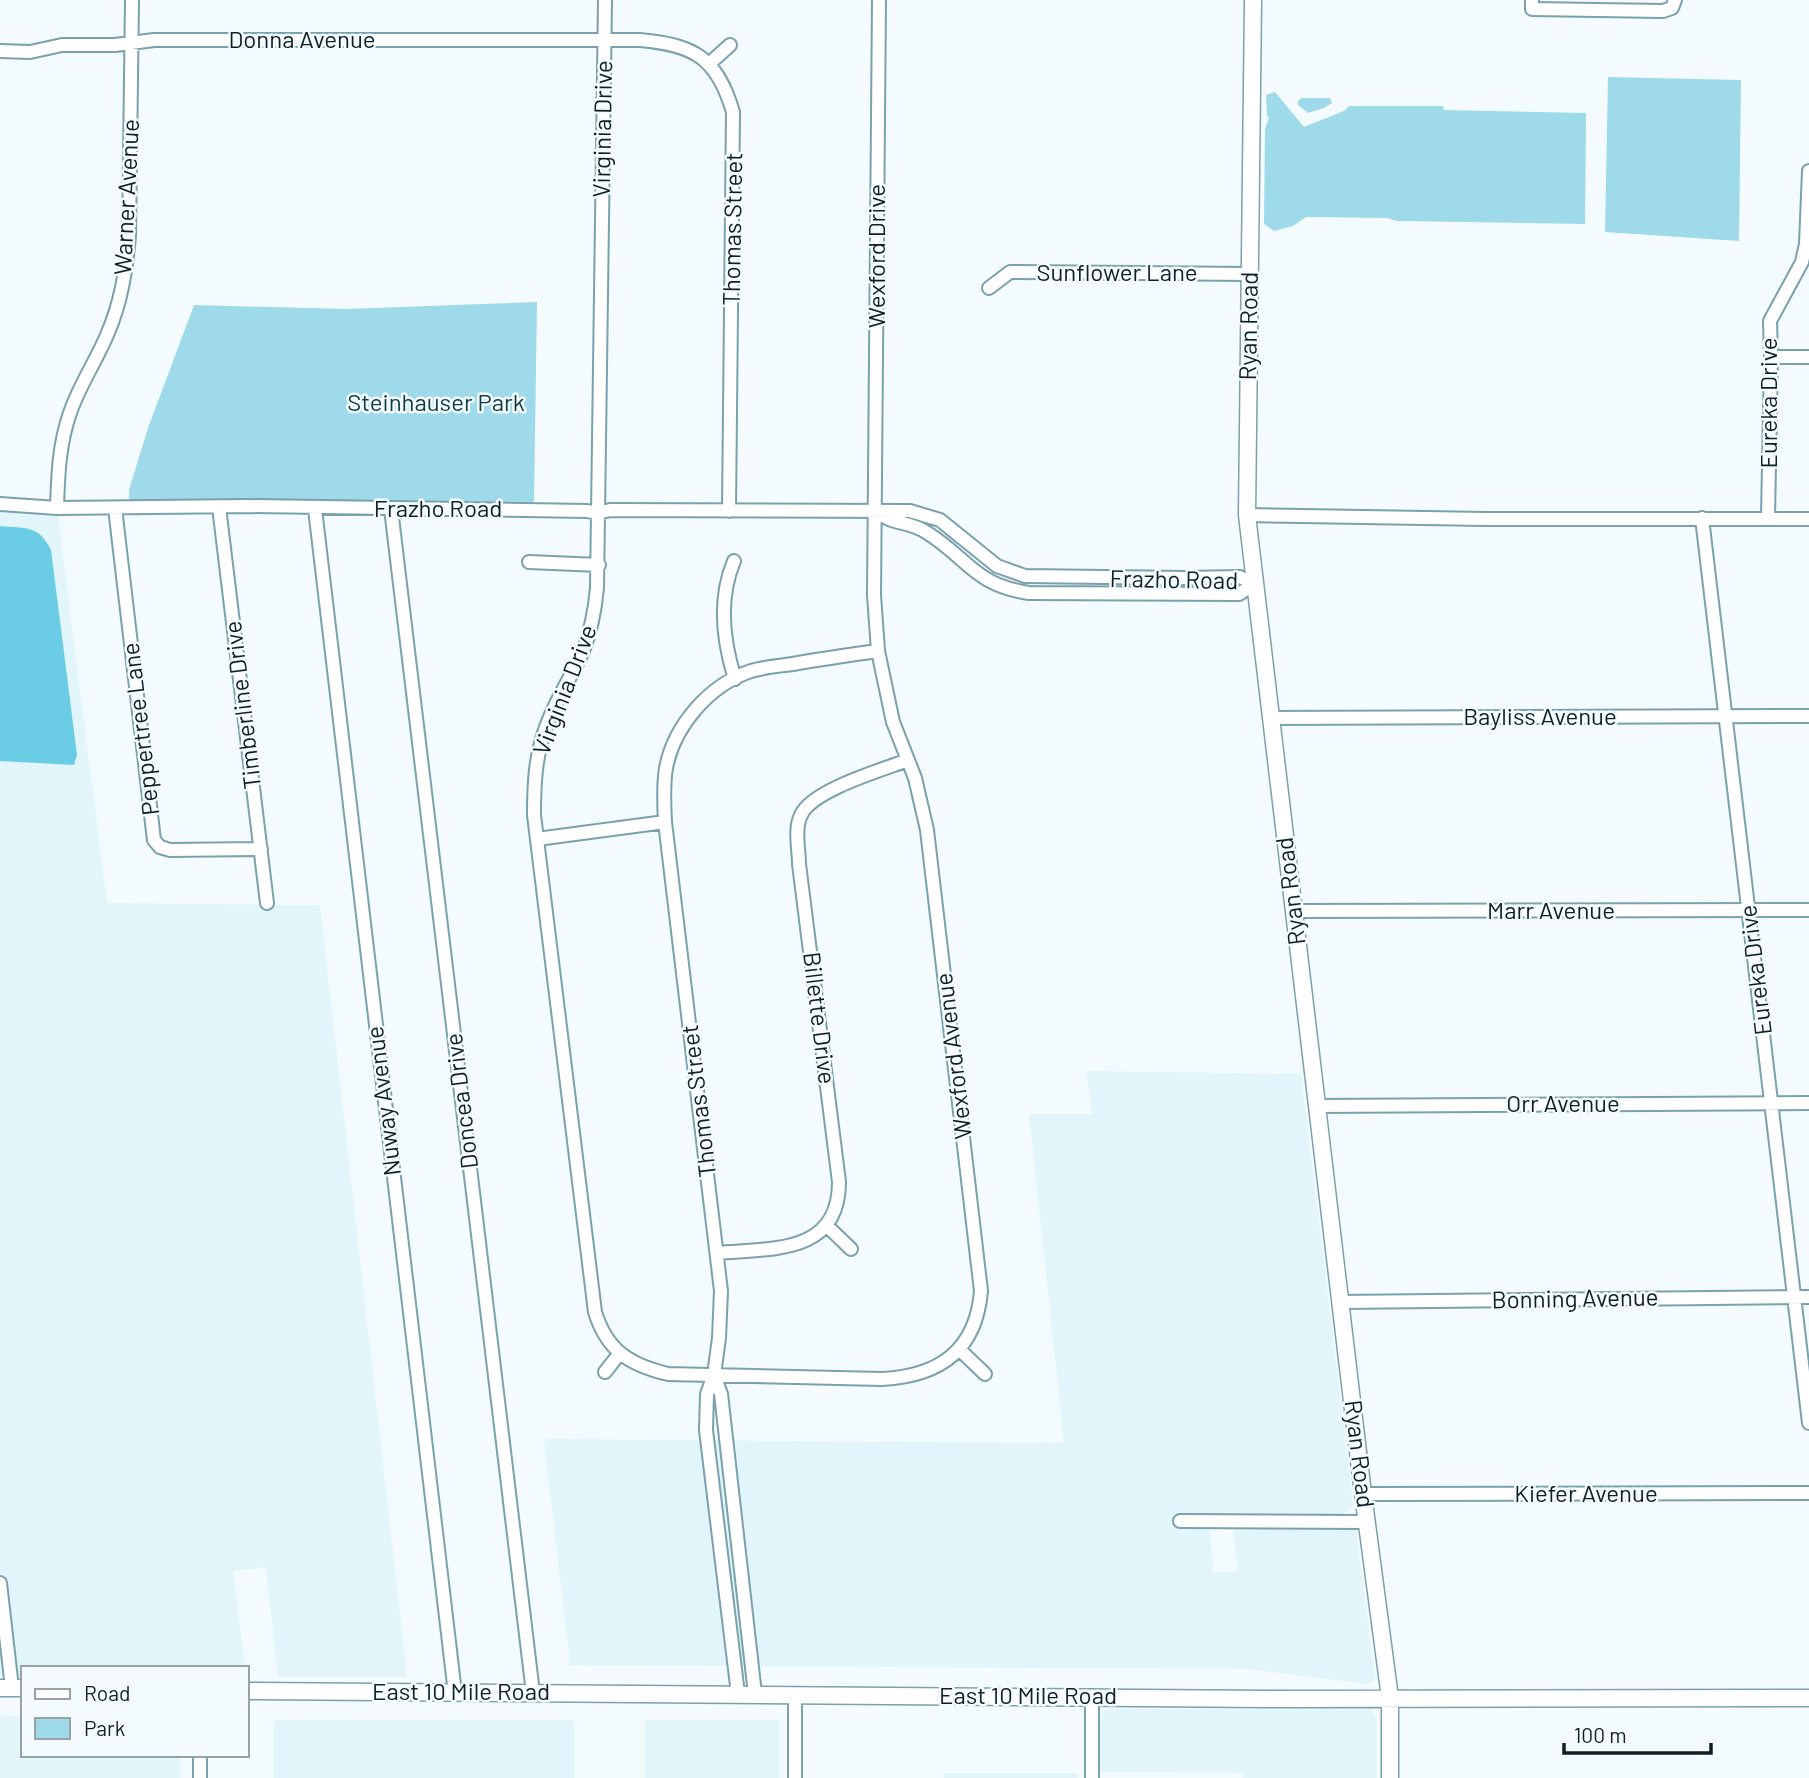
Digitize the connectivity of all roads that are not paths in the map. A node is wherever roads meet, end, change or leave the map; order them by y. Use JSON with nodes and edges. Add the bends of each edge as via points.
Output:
{"nodes":[{"id":1,"x":132,"y":0,"type":"edge"},
{"id":2,"x":604,"y":0,"type":"edge"},
{"id":3,"x":879,"y":0,"type":"edge"},
{"id":4,"x":1253,"y":0,"type":"edge"},
{"id":5,"x":1674,"y":4,"type":"edge"},
{"id":6,"x":1532,"y":5,"type":"edge"},
{"id":7,"x":604,"y":40,"type":"junction"},
{"id":8,"x":132,"y":42,"type":"junction"},
{"id":9,"x":730,"y":45,"type":"dead end"},
{"id":10,"x":0,"y":51,"type":"edge"},
{"id":11,"x":709,"y":64,"type":"junction"},
{"id":12,"x":1809,"y":171,"type":"edge"},
{"id":13,"x":1809,"y":192,"type":"edge"},
{"id":14,"x":1250,"y":274,"type":"junction"},
{"id":15,"x":989,"y":288,"type":"dead end"},
{"id":16,"x":1771,"y":357,"type":"junction"},
{"id":17,"x":1809,"y":357,"type":"edge"},
{"id":18,"x":0,"y":503,"type":"edge"},
{"id":19,"x":219,"y":507,"type":"junction"},
{"id":20,"x":57,"y":508,"type":"junction"},
{"id":21,"x":115,"y":508,"type":"junction"},
{"id":22,"x":315,"y":509,"type":"junction"},
{"id":23,"x":391,"y":509,"type":"junction"},
{"id":24,"x":729,"y":511,"type":"junction"},
{"id":25,"x":876,"y":512,"type":"junction"},
{"id":26,"x":598,"y":513,"type":"junction"},
{"id":27,"x":1247,"y":515,"type":"junction"},
{"id":28,"x":1702,"y":518,"type":"junction"},
{"id":29,"x":1768,"y":519,"type":"junction"},
{"id":30,"x":1809,"y":519,"type":"edge"},
{"id":31,"x":734,"y":561,"type":"dead end"},
{"id":32,"x":529,"y":562,"type":"dead end"},
{"id":33,"x":598,"y":565,"type":"junction"},
{"id":34,"x":1254,"y":584,"type":"junction"},
{"id":35,"x":878,"y":650,"type":"junction"},
{"id":36,"x":735,"y":679,"type":"junction"},
{"id":37,"x":1725,"y":716,"type":"junction"},
{"id":38,"x":1809,"y":716,"type":"edge"},
{"id":39,"x":1270,"y":718,"type":"junction"},
{"id":40,"x":908,"y":760,"type":"junction"},
{"id":41,"x":666,"y":822,"type":"junction"},
{"id":42,"x":537,"y":839,"type":"junction"},
{"id":43,"x":261,"y":849,"type":"junction"},
{"id":44,"x":267,"y":903,"type":"dead end"},
{"id":45,"x":1749,"y":910,"type":"junction"},
{"id":46,"x":1809,"y":910,"type":"edge"},
{"id":47,"x":1293,"y":911,"type":"junction"},
{"id":48,"x":1773,"y":1103,"type":"junction"},
{"id":49,"x":1809,"y":1103,"type":"edge"},
{"id":50,"x":1316,"y":1106,"type":"junction"},
{"id":51,"x":827,"y":1226,"type":"junction"},
{"id":52,"x":851,"y":1249,"type":"dead end"},
{"id":53,"x":717,"y":1253,"type":"junction"},
{"id":54,"x":1794,"y":1297,"type":"junction"},
{"id":55,"x":1809,"y":1297,"type":"edge"},
{"id":56,"x":1340,"y":1302,"type":"junction"},
{"id":57,"x":959,"y":1349,"type":"junction"},
{"id":58,"x":620,"y":1353,"type":"junction"},
{"id":59,"x":605,"y":1372,"type":"dead end"},
{"id":60,"x":985,"y":1374,"type":"dead end"},
{"id":61,"x":714,"y":1375,"type":"junction"},
{"id":62,"x":1809,"y":1423,"type":"edge"},
{"id":63,"x":1809,"y":1493,"type":"edge"},
{"id":64,"x":1363,"y":1494,"type":"junction"},
{"id":65,"x":735,"y":1514,"type":"junction"},
{"id":66,"x":717,"y":1515,"type":"junction"},
{"id":67,"x":1180,"y":1521,"type":"dead end"},
{"id":68,"x":1368,"y":1522,"type":"junction"},
{"id":69,"x":741,"y":1568,"type":"junction"},
{"id":70,"x":723,"y":1572,"type":"junction"},
{"id":71,"x":0,"y":1583,"type":"edge"},
{"id":72,"x":11,"y":1688,"type":"edge"},
{"id":73,"x":248,"y":1690,"type":"edge"},
{"id":74,"x":455,"y":1693,"type":"junction"},
{"id":75,"x":533,"y":1693,"type":"junction"},
{"id":76,"x":738,"y":1694,"type":"junction"},
{"id":77,"x":755,"y":1694,"type":"junction"},
{"id":78,"x":795,"y":1694,"type":"junction"},
{"id":79,"x":1092,"y":1696,"type":"junction"},
{"id":80,"x":1391,"y":1698,"type":"junction"},
{"id":81,"x":1809,"y":1698,"type":"edge"},
{"id":82,"x":200,"y":1757,"type":"edge"},
{"id":83,"x":200,"y":1778,"type":"edge"},
{"id":84,"x":795,"y":1778,"type":"edge"},
{"id":85,"x":1092,"y":1778,"type":"edge"},
{"id":86,"x":1390,"y":1778,"type":"edge"}],
"edges":[{"from":1,"to":8,"type":"street","name":"Warner Avenue"},
{"from":2,"to":7,"type":"street","name":"Virginia Drive"},
{"from":3,"to":25,"type":"street","name":"Wexford Drive"},
{"from":4,"to":14,"type":"main road","name":"Ryan Road"},
{"from":5,"to":6,"type":"street","via":[[1663,11]]},
{"from":7,"to":8,"type":"street","name":"Donna Avenue"},
{"from":7,"to":11,"type":"street","name":"Thomas Street","via":[[669,43]]},
{"from":7,"to":26,"type":"street","name":"Virginia Drive"},
{"from":8,"to":10,"type":"street","name":"Donna Avenue"},
{"from":8,"to":20,"type":"street","name":"Warner Avenue","via":[[125,279],[107,336],[65,427]]},
{"from":9,"to":11,"type":"street"},
{"from":11,"to":24,"type":"street","name":"Thomas Street","via":[[727,90],[734,126]]},
{"from":12,"to":13,"type":"street","name":"Eureka Drive"},
{"from":13,"to":16,"type":"street","name":"Eureka Drive","via":[[1802,262],[1770,321]]},
{"from":14,"to":15,"type":"street","name":"Sunflower Lane","via":[[1010,272]]},
{"from":14,"to":27,"type":"main road","name":"Ryan Road"},
{"from":16,"to":17,"type":"street"},
{"from":16,"to":29,"type":"street","name":"Eureka Drive"},
{"from":18,"to":20,"type":"street","name":"Frazho Road"},
{"from":19,"to":21,"type":"street","name":"Frazho Road"},
{"from":19,"to":22,"type":"street","name":"Frazho Road"},
{"from":19,"to":43,"type":"street","name":"Timberline Drive"},
{"from":20,"to":21,"type":"street","name":"Frazho Road"},
{"from":21,"to":43,"type":"street","name":"Peppertree Lane","via":[[154,840],[165,849]]},
{"from":22,"to":23,"type":"street","name":"Frazho Road"},
{"from":22,"to":74,"type":"street","name":"Nuway Avenue"},
{"from":23,"to":26,"type":"street","name":"Frazho Road"},
{"from":23,"to":75,"type":"street","name":"Doncea Drive"},
{"from":24,"to":25,"type":"street","name":"Frazho Road"},
{"from":24,"to":26,"type":"street","name":"Frazho Road"},
{"from":25,"to":34,"type":"street","name":"Frazho Road","via":[[931,515],[997,566],[1025,576],[1240,577]]},
{"from":25,"to":34,"type":"street","name":"Frazho Road","via":[[889,521],[925,531],[983,578],[1014,591],[1238,594]]},
{"from":25,"to":35,"type":"street","name":"Wexford Avenue"},
{"from":26,"to":33,"type":"street","name":"Virginia Drive"},
{"from":27,"to":28,"type":"street"},
{"from":27,"to":34,"type":"main road","name":"Ryan Road"},
{"from":28,"to":29,"type":"street"},
{"from":28,"to":37,"type":"street","name":"Eureka Drive"},
{"from":29,"to":30,"type":"street"},
{"from":31,"to":36,"type":"street","via":[[725,589],[724,627],[725,649]]},
{"from":32,"to":33,"type":"street"},
{"from":33,"to":42,"type":"street","name":"Virginia Drive","via":[[590,628],[551,712],[535,768]]},
{"from":34,"to":39,"type":"main road","name":"Ryan Road"},
{"from":35,"to":36,"type":"street","name":"Thomas Street","via":[[761,669]]},
{"from":35,"to":40,"type":"street","name":"Wexford Avenue","via":[[893,722]]},
{"from":36,"to":41,"type":"street","name":"Thomas Street","via":[[702,702],[679,731],[666,768]]},
{"from":37,"to":38,"type":"street","name":"Bayliss Avenue"},
{"from":37,"to":39,"type":"street","name":"Bayliss Avenue"},
{"from":37,"to":45,"type":"street","name":"Eureka Drive"},
{"from":39,"to":47,"type":"main road","name":"Ryan Road"},
{"from":40,"to":51,"type":"street","name":"Billette Drive","via":[[822,794],[805,808],[799,822],[799,864],[839,1182]]},
{"from":40,"to":57,"type":"street","name":"Wexford Avenue","via":[[927,830],[979,1261],[979,1312]]},
{"from":41,"to":42,"type":"street"},
{"from":41,"to":53,"type":"street","name":"Thomas Street"},
{"from":42,"to":58,"type":"street","name":"Virginia Drive","via":[[593,1301],[600,1328]]},
{"from":43,"to":44,"type":"street","name":"Timberline Drive"},
{"from":45,"to":46,"type":"street","name":"Marr Avenue"},
{"from":45,"to":47,"type":"street","name":"Marr Avenue"},
{"from":45,"to":48,"type":"street","name":"Eureka Drive"},
{"from":47,"to":50,"type":"main road","name":"Ryan Road"},
{"from":48,"to":49,"type":"street","name":"Orr Avenue"},
{"from":48,"to":50,"type":"street","name":"Orr Avenue"},
{"from":48,"to":54,"type":"street","name":"Eureka Drive"},
{"from":50,"to":56,"type":"main road","name":"Ryan Road"},
{"from":51,"to":52,"type":"street"},
{"from":51,"to":53,"type":"street","via":[[820,1234],[791,1245]]},
{"from":53,"to":61,"type":"street","name":"Thomas Street","via":[[720,1319]]},
{"from":54,"to":55,"type":"street","name":"Bonning Avenue"},
{"from":54,"to":56,"type":"street","name":"Bonning Avenue"},
{"from":54,"to":62,"type":"street","name":"Eureka Drive"},
{"from":56,"to":64,"type":"main road","name":"Ryan Road"},
{"from":57,"to":60,"type":"street"},
{"from":57,"to":61,"type":"street","name":"Wexford Avenue","via":[[925,1373],[906,1377]]},
{"from":58,"to":59,"type":"street"},
{"from":58,"to":61,"type":"street","name":"Virginia Drive","via":[[634,1363],[668,1374]]},
{"from":61,"to":65,"type":"street","name":"Thomas Street","via":[[721,1394]]},
{"from":61,"to":66,"type":"street","via":[[706,1394],[706,1430]]},
{"from":63,"to":64,"type":"street","name":"Kiefer Avenue"},
{"from":64,"to":68,"type":"main road","name":"Ryan Road"},
{"from":65,"to":66,"type":"street"},
{"from":65,"to":69,"type":"street","name":"Thomas Street"},
{"from":66,"to":70,"type":"street"},
{"from":67,"to":68,"type":"street"},
{"from":68,"to":80,"type":"main road","name":"Ryan Road"},
{"from":69,"to":70,"type":"street"},
{"from":69,"to":77,"type":"street","name":"Thomas Street"},
{"from":70,"to":76,"type":"street"},
{"from":71,"to":72,"type":"street"},
{"from":73,"to":74,"type":"main road","name":"East 10 Mile Road"},
{"from":74,"to":75,"type":"main road","name":"East 10 Mile Road"},
{"from":75,"to":76,"type":"main road","name":"East 10 Mile Road"},
{"from":76,"to":77,"type":"main road","name":"East 10 Mile Road"},
{"from":77,"to":78,"type":"main road","name":"East 10 Mile Road"},
{"from":78,"to":79,"type":"main road","name":"East 10 Mile Road"},
{"from":78,"to":84,"type":"street"},
{"from":79,"to":80,"type":"main road","name":"East 10 Mile Road"},
{"from":79,"to":85,"type":"street"},
{"from":80,"to":81,"type":"main road","name":"East 10 Mile Road"},
{"from":80,"to":86,"type":"main road","name":"Ryan Road"},
{"from":82,"to":83,"type":"street"}]}
